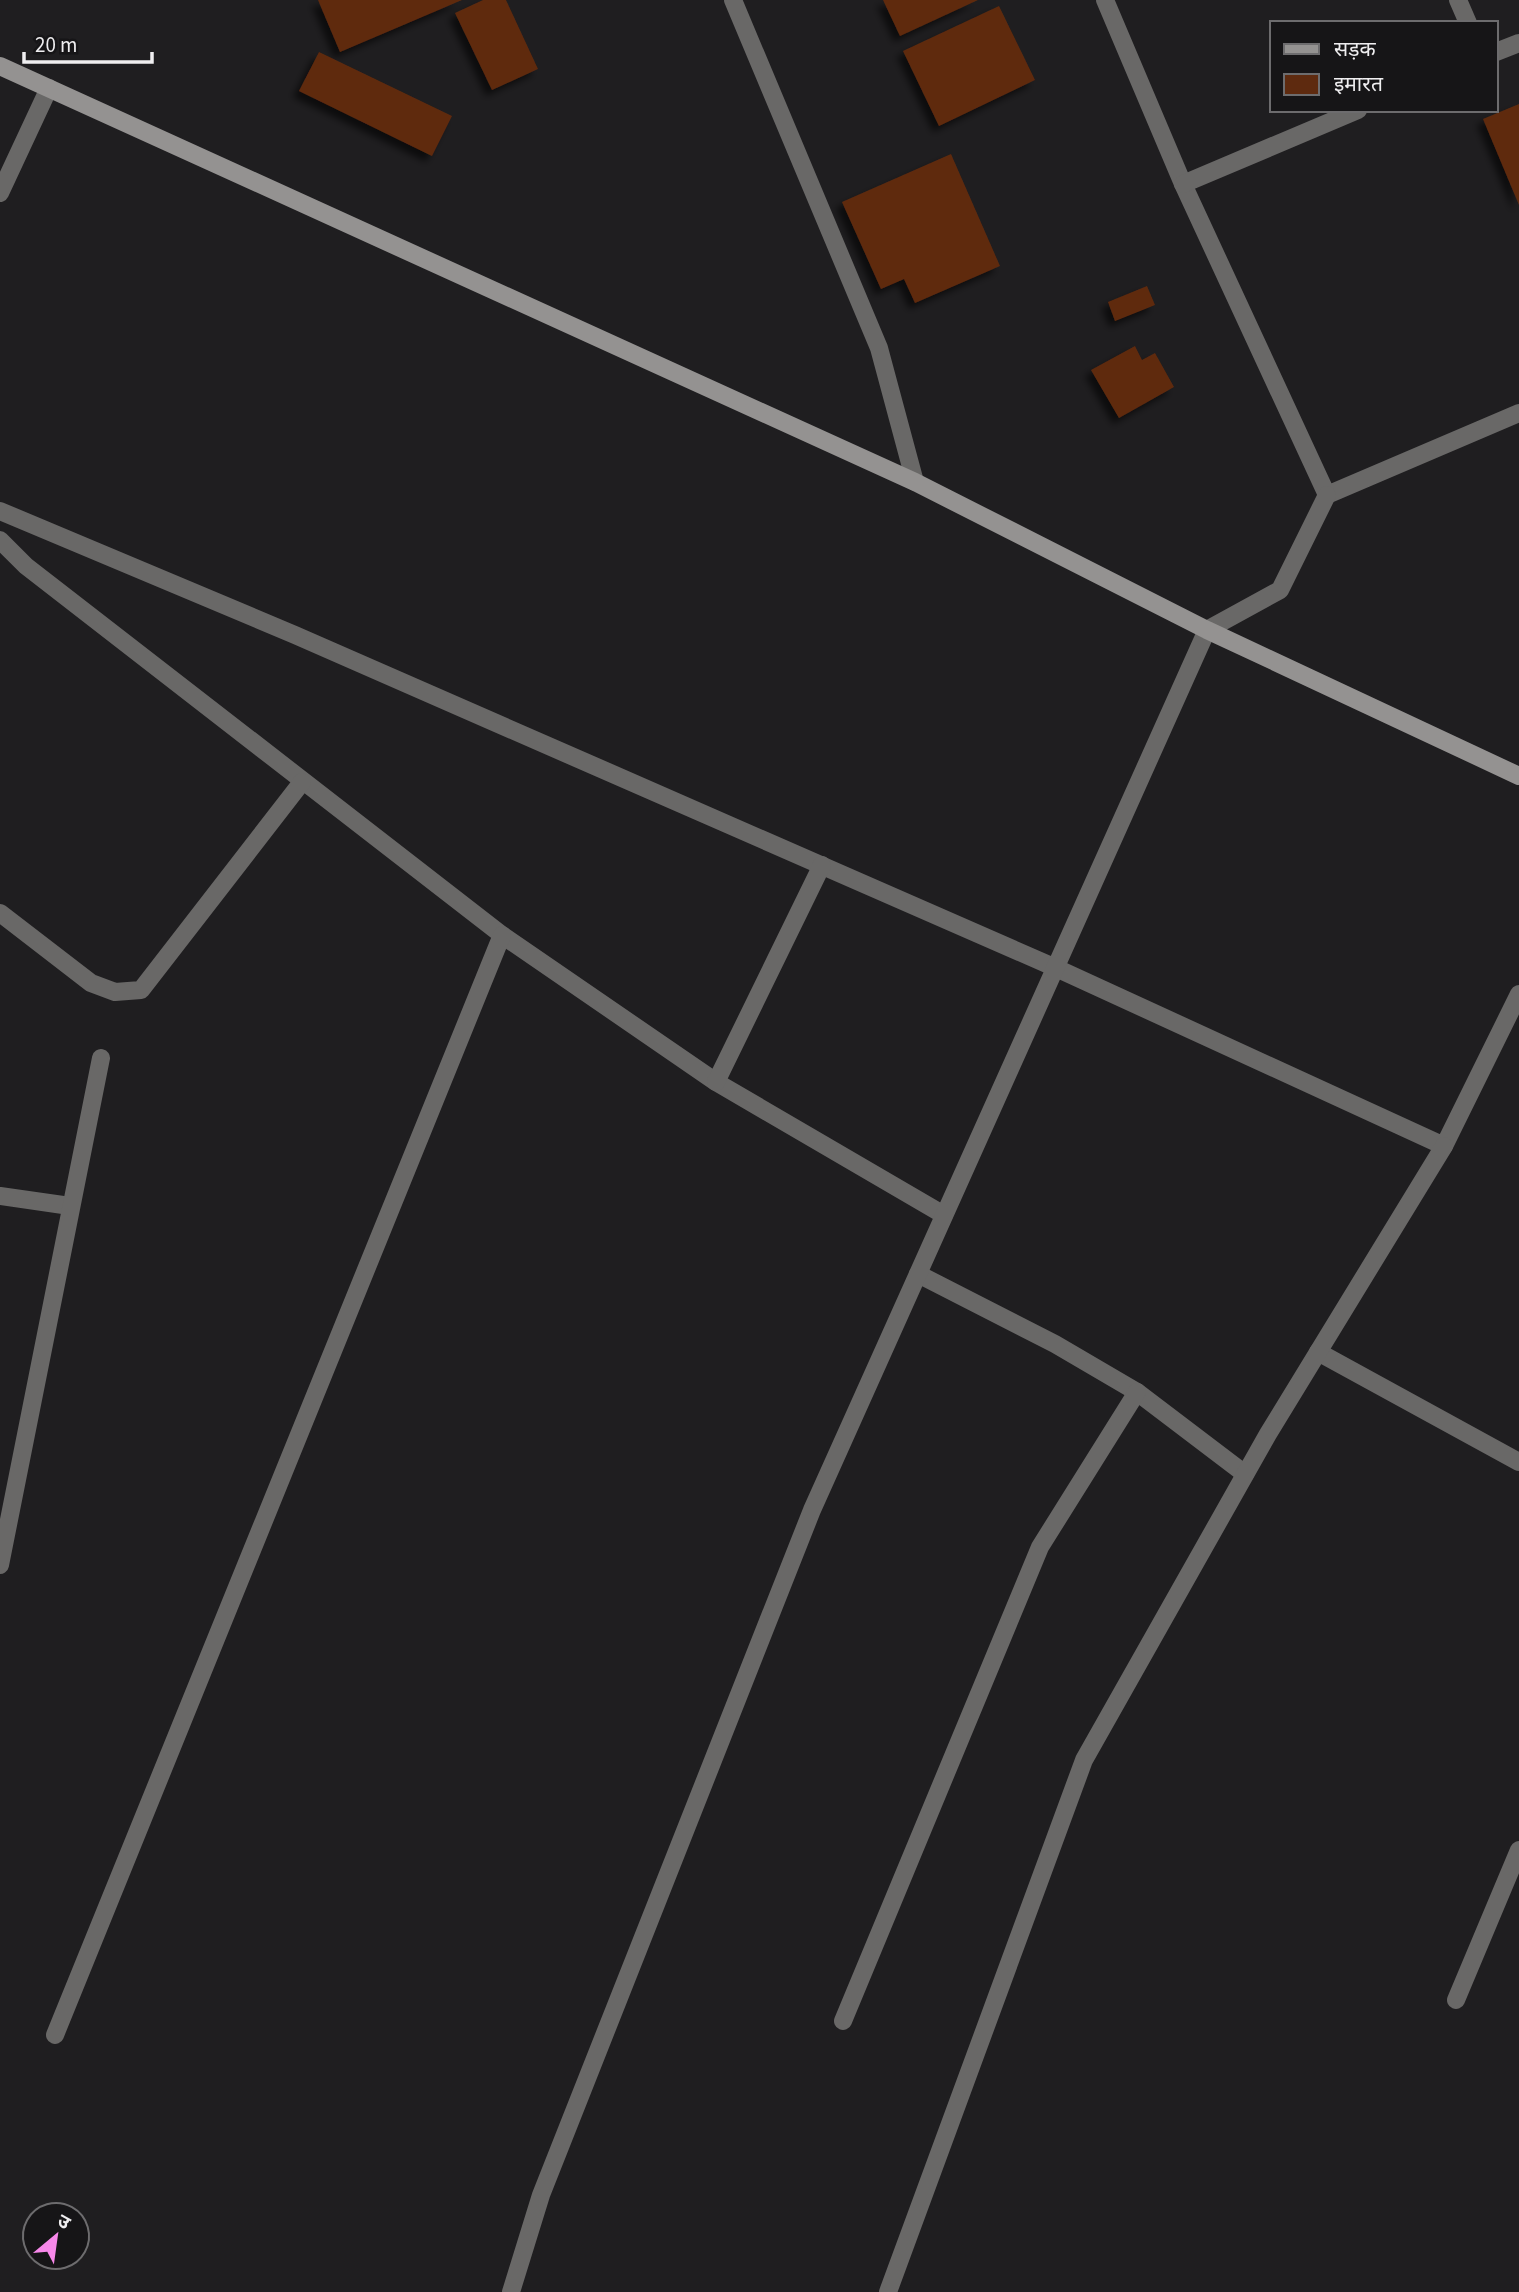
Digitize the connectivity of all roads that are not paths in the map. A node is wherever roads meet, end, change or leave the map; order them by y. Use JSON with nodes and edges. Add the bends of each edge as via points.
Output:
{"nodes":[{"id":1,"x":733,"y":0,"type":"edge"},
{"id":2,"x":1105,"y":0,"type":"edge"},
{"id":3,"x":1458,"y":0,"type":"edge"},
{"id":4,"x":1467,"y":21,"type":"edge"},
{"id":5,"x":1519,"y":43,"type":"edge"},
{"id":6,"x":1498,"y":51,"type":"edge"},
{"id":7,"x":0,"y":66,"type":"edge"},
{"id":8,"x":49,"y":89,"type":"junction"},
{"id":9,"x":1353,"y":112,"type":"edge"},
{"id":10,"x":1183,"y":184,"type":"junction"},
{"id":11,"x":0,"y":193,"type":"edge"},
{"id":12,"x":1519,"y":413,"type":"edge"},
{"id":13,"x":915,"y":482,"type":"junction"},
{"id":14,"x":1327,"y":495,"type":"junction"},
{"id":15,"x":0,"y":511,"type":"edge"},
{"id":16,"x":0,"y":540,"type":"edge"},
{"id":17,"x":1207,"y":630,"type":"junction"},
{"id":18,"x":1519,"y":776,"type":"edge"},
{"id":19,"x":302,"y":782,"type":"junction"},
{"id":20,"x":822,"y":865,"type":"junction"},
{"id":21,"x":0,"y":913,"type":"edge"},
{"id":22,"x":502,"y":935,"type":"junction"},
{"id":23,"x":1056,"y":968,"type":"junction"},
{"id":24,"x":1519,"y":994,"type":"edge"},
{"id":25,"x":101,"y":1058,"type":"dead end"},
{"id":26,"x":716,"y":1082,"type":"junction"},
{"id":27,"x":1444,"y":1146,"type":"junction"},
{"id":28,"x":0,"y":1196,"type":"edge"},
{"id":29,"x":70,"y":1206,"type":"junction"},
{"id":30,"x":944,"y":1215,"type":"junction"},
{"id":31,"x":918,"y":1274,"type":"junction"},
{"id":32,"x":1318,"y":1352,"type":"junction"},
{"id":33,"x":1137,"y":1392,"type":"junction"},
{"id":34,"x":1519,"y":1462,"type":"edge"},
{"id":35,"x":1245,"y":1474,"type":"junction"},
{"id":36,"x":0,"y":1565,"type":"edge"},
{"id":37,"x":1519,"y":1850,"type":"edge"},
{"id":38,"x":1456,"y":2000,"type":"dead end"},
{"id":39,"x":843,"y":2021,"type":"dead end"},
{"id":40,"x":55,"y":2035,"type":"dead end"},
{"id":41,"x":511,"y":2292,"type":"edge"},
{"id":42,"x":888,"y":2292,"type":"edge"}],
"edges":[{"from":1,"to":13,"type":"street","via":[[879,348]]},
{"from":2,"to":10,"type":"street"},
{"from":3,"to":4,"type":"street"},
{"from":5,"to":6,"type":"street"},
{"from":7,"to":8,"type":"main road"},
{"from":8,"to":11,"type":"street"},
{"from":8,"to":13,"type":"main road"},
{"from":9,"to":10,"type":"street"},
{"from":10,"to":14,"type":"street"},
{"from":12,"to":14,"type":"street"},
{"from":13,"to":17,"type":"main road"},
{"from":14,"to":17,"type":"street","via":[[1280,590]]},
{"from":15,"to":20,"type":"street"},
{"from":16,"to":19,"type":"street","via":[[26,566]]},
{"from":17,"to":18,"type":"main road"},
{"from":17,"to":23,"type":"street"},
{"from":19,"to":21,"type":"street","via":[[141,990],[116,992],[91,983]]},
{"from":19,"to":22,"type":"street"},
{"from":20,"to":23,"type":"street"},
{"from":20,"to":26,"type":"street"},
{"from":22,"to":26,"type":"street"},
{"from":22,"to":40,"type":"street"},
{"from":23,"to":27,"type":"street"},
{"from":23,"to":30,"type":"street"},
{"from":24,"to":27,"type":"street"},
{"from":25,"to":29,"type":"street"},
{"from":26,"to":30,"type":"street"},
{"from":27,"to":32,"type":"street"},
{"from":28,"to":29,"type":"street"},
{"from":29,"to":36,"type":"street"},
{"from":30,"to":31,"type":"street"},
{"from":31,"to":33,"type":"street"},
{"from":31,"to":41,"type":"street","via":[[812,1510],[541,2195]]},
{"from":32,"to":34,"type":"street"},
{"from":32,"to":35,"type":"street"},
{"from":33,"to":35,"type":"street"},
{"from":33,"to":39,"type":"street","via":[[1040,1547]]},
{"from":35,"to":42,"type":"street","via":[[1084,1760]]},
{"from":37,"to":38,"type":"street"}]}
